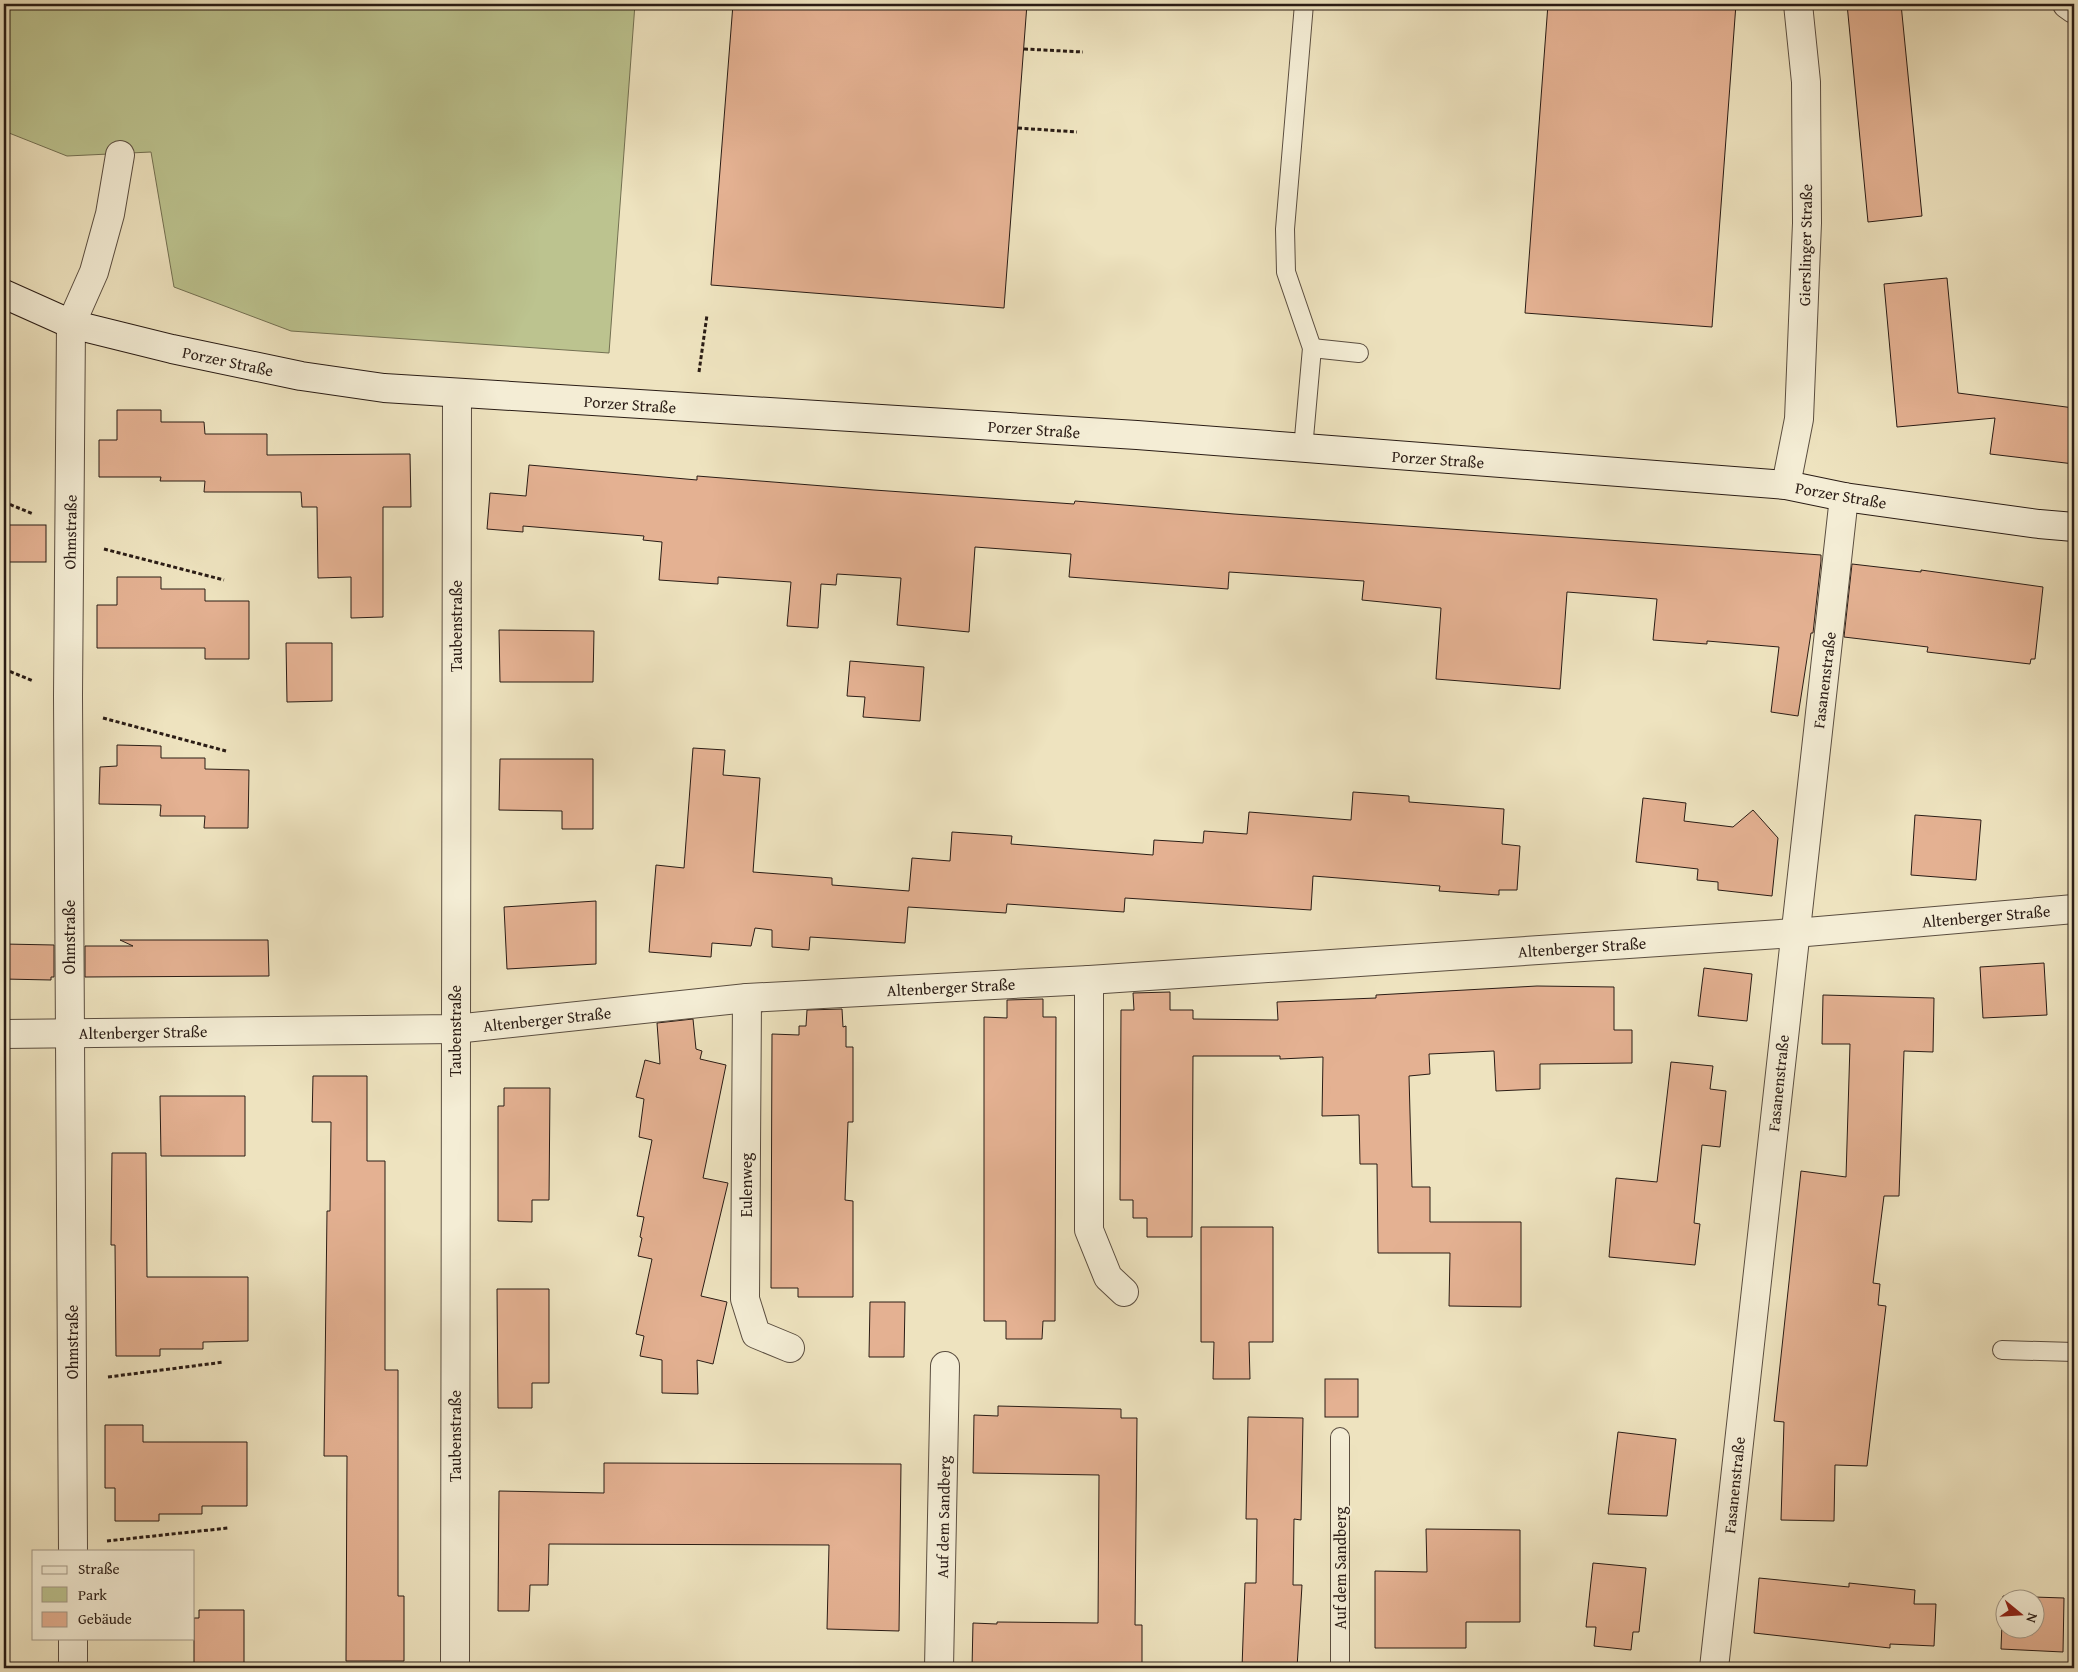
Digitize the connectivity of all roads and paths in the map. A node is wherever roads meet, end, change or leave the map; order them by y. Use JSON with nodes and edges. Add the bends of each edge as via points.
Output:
{"nodes":[{"id":1,"x":1304,"y":4,"type":"edge"},
{"id":2,"x":1798,"y":4,"type":"edge"},
{"id":3,"x":2067,"y":4,"type":"edge"},
{"id":4,"x":2074,"y":9,"type":"edge"},
{"id":5,"x":1024,"y":48,"type":"dead end"},
{"id":6,"x":1082,"y":52,"type":"dead end"},
{"id":7,"x":1018,"y":128,"type":"dead end"},
{"id":8,"x":1077,"y":132,"type":"dead end"},
{"id":9,"x":120,"y":155,"type":"dead end"},
{"id":10,"x":4,"y":294,"type":"edge"},
{"id":11,"x":707,"y":315,"type":"dead end"},
{"id":12,"x":71,"y":324,"type":"junction"},
{"id":13,"x":1312,"y":348,"type":"junction"},
{"id":14,"x":1359,"y":353,"type":"dead end"},
{"id":15,"x":457,"y":393,"type":"junction"},
{"id":16,"x":693,"y":408,"type":"junction"},
{"id":17,"x":1303,"y":449,"type":"junction"},
{"id":18,"x":1786,"y":485,"type":"junction"},
{"id":19,"x":1844,"y":497,"type":"junction"},
{"id":20,"x":2074,"y":527,"type":"edge"},
{"id":21,"x":70,"y":541,"type":"junction"},
{"id":22,"x":224,"y":580,"type":"dead end"},
{"id":23,"x":69,"y":708,"type":"junction"},
{"id":24,"x":226,"y":750,"type":"dead end"},
{"id":25,"x":2074,"y":909,"type":"edge"},
{"id":26,"x":1795,"y":933,"type":"junction"},
{"id":27,"x":1089,"y":980,"type":"junction"},
{"id":28,"x":748,"y":998,"type":"junction"},
{"id":29,"x":455,"y":1029,"type":"junction"},
{"id":30,"x":69,"y":1033,"type":"junction"},
{"id":31,"x":4,"y":1034,"type":"edge"},
{"id":32,"x":1124,"y":1292,"type":"dead end"},
{"id":33,"x":790,"y":1348,"type":"dead end"},
{"id":34,"x":2002,"y":1350,"type":"dead end"},
{"id":35,"x":2074,"y":1352,"type":"edge"},
{"id":36,"x":224,"y":1362,"type":"dead end"},
{"id":37,"x":945,"y":1366,"type":"dead end"},
{"id":38,"x":72,"y":1381,"type":"junction"},
{"id":39,"x":1340,"y":1437,"type":"dead end"},
{"id":40,"x":228,"y":1528,"type":"dead end"},
{"id":41,"x":73,"y":1548,"type":"edge"},
{"id":42,"x":73,"y":1640,"type":"edge"},
{"id":43,"x":73,"y":1668,"type":"edge"},
{"id":44,"x":455,"y":1668,"type":"edge"},
{"id":45,"x":939,"y":1668,"type":"edge"},
{"id":46,"x":1340,"y":1668,"type":"edge"},
{"id":47,"x":1714,"y":1668,"type":"edge"}],
"edges":[{"from":1,"to":13,"type":"lane","via":[[1285,229],[1286,272]]},
{"from":2,"to":18,"type":"street","name":"Gierslinger Straße","via":[[1806,82],[1807,223],[1799,418]]},
{"from":3,"to":4,"type":"street"},
{"from":5,"to":6,"type":"path"},
{"from":7,"to":8,"type":"path"},
{"from":9,"to":12,"type":"street","via":[[110,214],[94,272]]},
{"from":10,"to":12,"type":"street","name":"Porzer Straße"},
{"from":11,"to":16,"type":"path"},
{"from":12,"to":15,"type":"street","name":"Porzer Straße","via":[[204,357],[301,376],[384,388]]},
{"from":12,"to":21,"type":"street","name":"Ohmstraße"},
{"from":13,"to":14,"type":"lane"},
{"from":13,"to":17,"type":"lane"},
{"from":15,"to":16,"type":"street","name":"Porzer Straße"},
{"from":15,"to":29,"type":"street","name":"Taubenstraße"},
{"from":16,"to":17,"type":"street","name":"Porzer Straße","via":[[1137,435]]},
{"from":17,"to":18,"type":"street","name":"Porzer Straße"},
{"from":18,"to":19,"type":"street","name":"Porzer Straße"},
{"from":19,"to":20,"type":"street","name":"Porzer Straße"},
{"from":19,"to":26,"type":"street","name":"Fasanenstraße"},
{"from":21,"to":22,"type":"path"},
{"from":21,"to":23,"type":"street","name":"Ohmstraße"},
{"from":23,"to":24,"type":"path"},
{"from":23,"to":30,"type":"street","name":"Ohmstraße"},
{"from":25,"to":26,"type":"street","name":"Altenberger Straße"},
{"from":26,"to":27,"type":"street","name":"Altenberger Straße"},
{"from":26,"to":47,"type":"street","name":"Fasanenstraße"},
{"from":27,"to":28,"type":"street","name":"Altenberger Straße"},
{"from":27,"to":32,"type":"street","via":[[1089,1230],[1108,1277]]},
{"from":28,"to":29,"type":"street","name":"Altenberger Straße"},
{"from":28,"to":33,"type":"street","name":"Eulenweg","via":[[745,1299],[756,1334]]},
{"from":29,"to":30,"type":"street","name":"Altenberger Straße"},
{"from":29,"to":44,"type":"street","name":"Taubenstraße"},
{"from":30,"to":31,"type":"street","name":"Altenberger Straße"},
{"from":30,"to":38,"type":"street","name":"Ohmstraße"},
{"from":34,"to":35,"type":"lane"},
{"from":36,"to":38,"type":"path"},
{"from":37,"to":45,"type":"street","name":"Auf dem Sandberg"},
{"from":38,"to":41,"type":"street","name":"Ohmstraße"},
{"from":39,"to":46,"type":"lane","name":"Auf dem Sandberg"},
{"from":40,"to":41,"type":"path"},
{"from":42,"to":43,"type":"street"}]}
